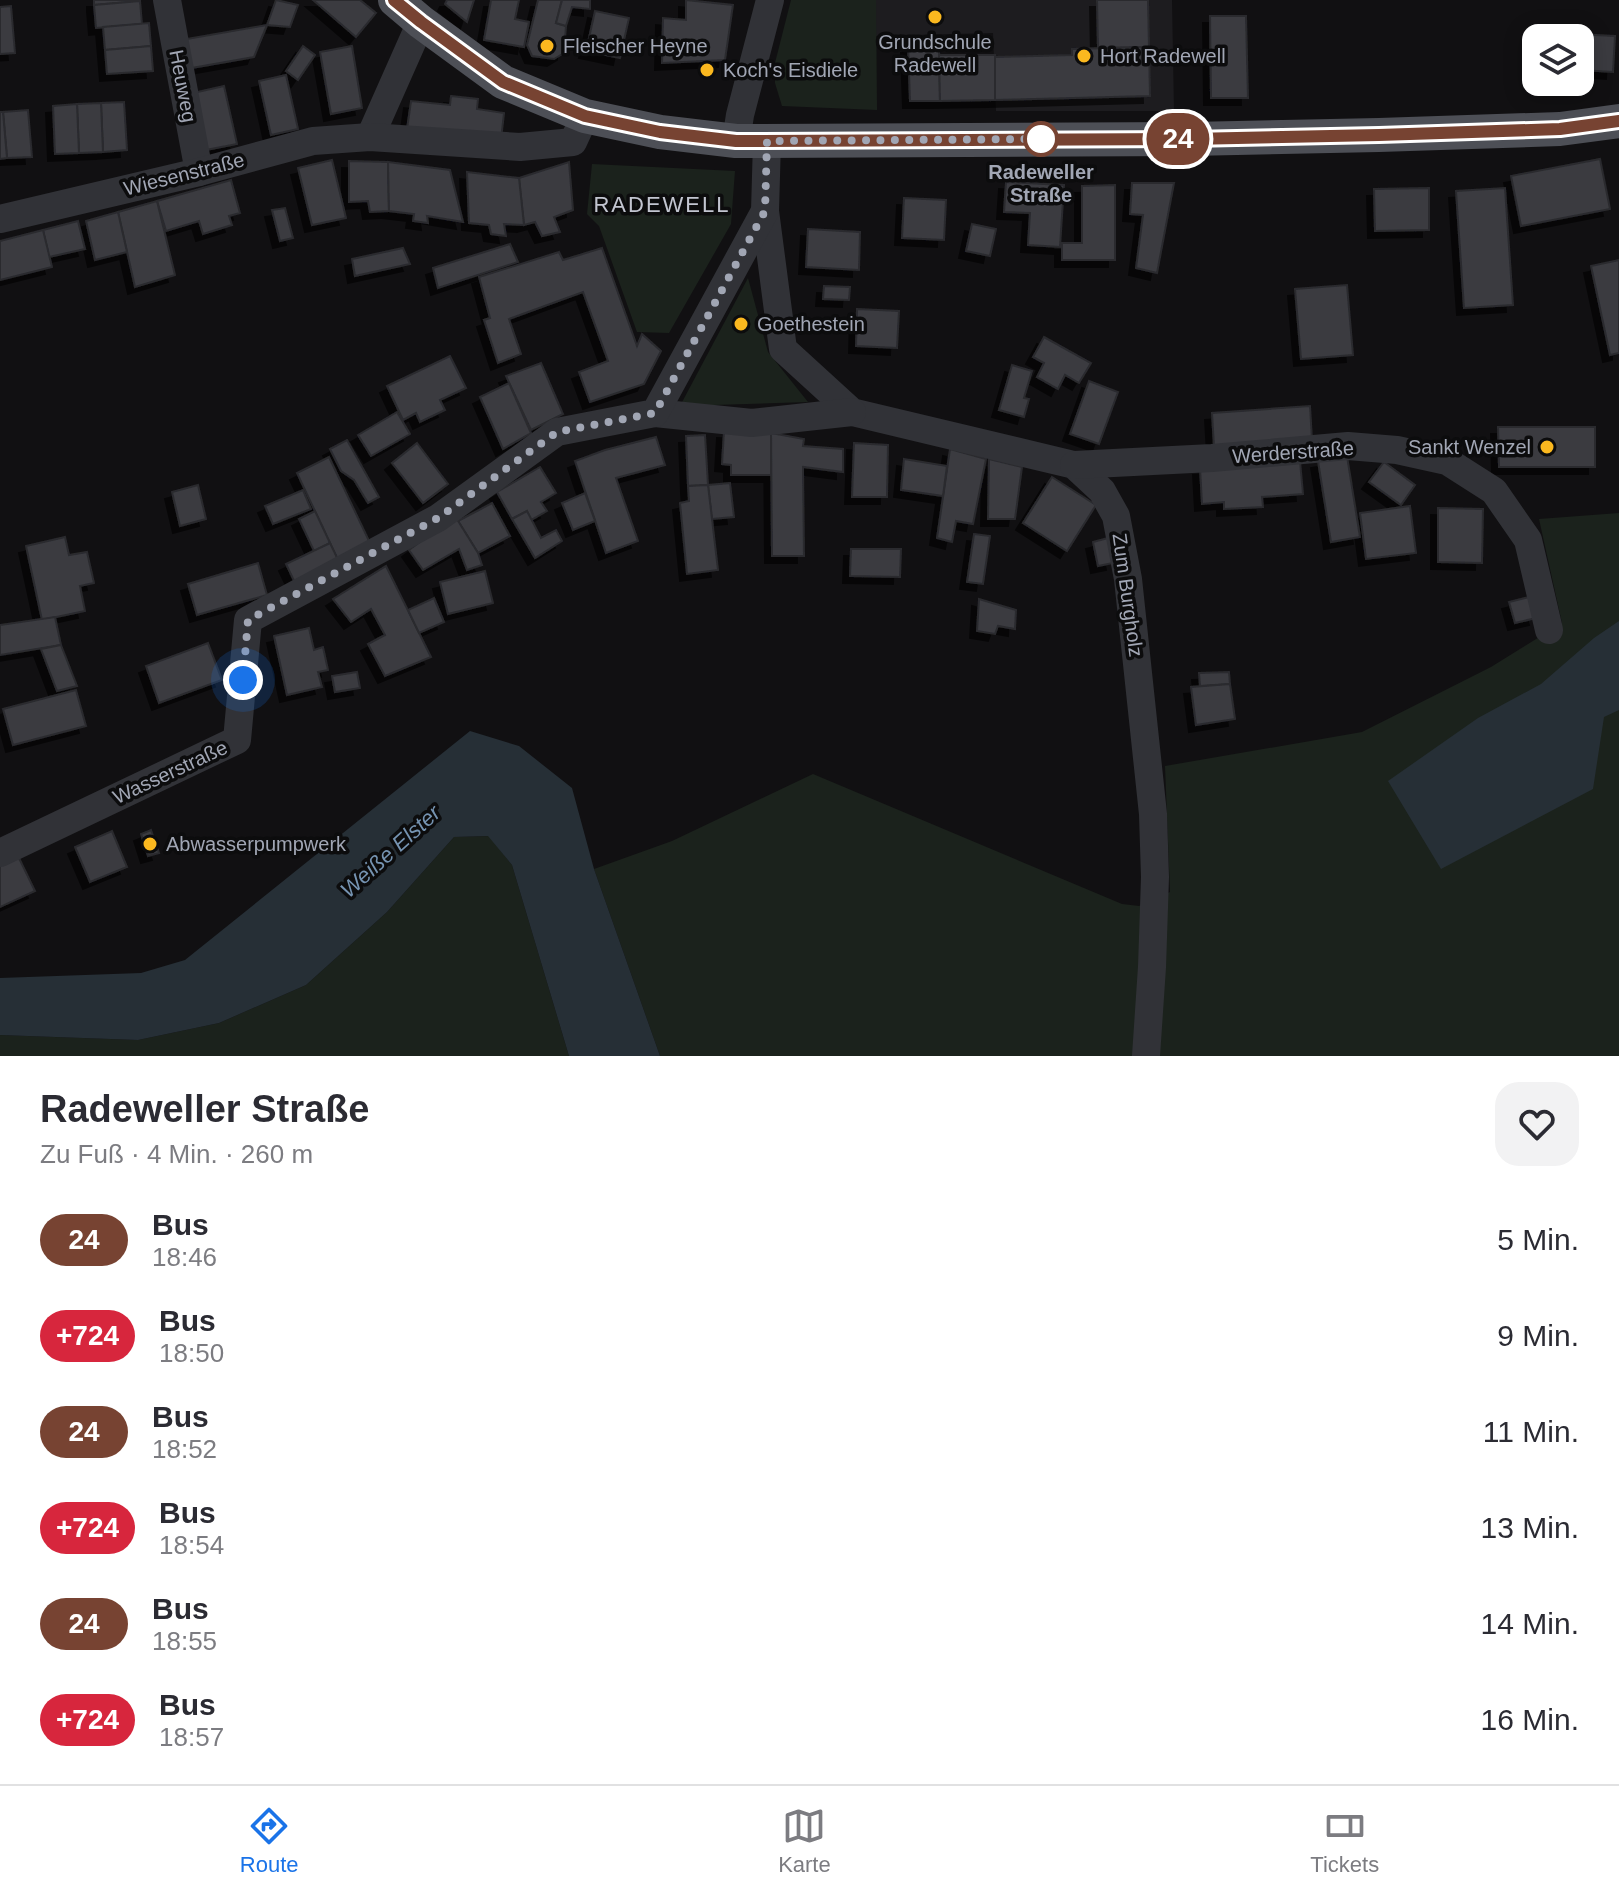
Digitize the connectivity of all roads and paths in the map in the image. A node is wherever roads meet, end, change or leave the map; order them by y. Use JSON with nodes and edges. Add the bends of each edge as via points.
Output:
{"nodes":[{"id":1,"x":167,"y":0,"type":"edge"},
{"id":2,"x":395,"y":0,"type":"edge"},
{"id":3,"x":770,"y":0,"type":"edge"},
{"id":4,"x":421,"y":22,"type":"junction"},
{"id":5,"x":585,"y":116,"type":"junction"},
{"id":6,"x":1619,"y":121,"type":"edge"},
{"id":7,"x":370,"y":137,"type":"junction"},
{"id":8,"x":751,"y":141,"type":"junction"},
{"id":9,"x":199,"y":172,"type":"junction"},
{"id":10,"x":765,"y":211,"type":"junction"},
{"id":11,"x":0,"y":219,"type":"edge"},
{"id":12,"x":852,"y":412,"type":"junction"},
{"id":13,"x":655,"y":413,"type":"junction"},
{"id":14,"x":1074,"y":465,"type":"junction"},
{"id":15,"x":1549,"y":630,"type":"dead end"},
{"id":16,"x":0,"y":853,"type":"edge"},
{"id":17,"x":1146,"y":1056,"type":"edge"}],
"edges":[{"from":1,"to":9,"type":"street","name":"Heuweg"},
{"from":2,"to":4,"type":"main road"},
{"from":3,"to":8,"type":"street","via":[[740,115]]},
{"from":4,"to":5,"type":"main road","via":[[503,82]]},
{"from":4,"to":7,"type":"street"},
{"from":5,"to":7,"type":"street","name":"Wiesenstraße","via":[[573,142],[520,147]]},
{"from":5,"to":8,"type":"main road","via":[[660,132]]},
{"from":6,"to":8,"type":"main road","via":[[1560,129],[1379,135]]},
{"from":7,"to":9,"type":"street","name":"Wiesenstraße","via":[[313,141]]},
{"from":8,"to":10,"type":"street"},
{"from":9,"to":11,"type":"street","name":"Wiesenstraße"},
{"from":10,"to":12,"type":"street","via":[[783,349]]},
{"from":10,"to":13,"type":"street"},
{"from":12,"to":13,"type":"street","via":[[752,423]]},
{"from":12,"to":14,"type":"street"},
{"from":13,"to":16,"type":"street","name":"Wasserstraße","via":[[557,432],[438,518],[248,620],[237,740]]},
{"from":14,"to":15,"type":"street","name":"Werderstraße","via":[[1348,446],[1447,461],[1494,491],[1528,540]]},
{"from":14,"to":17,"type":"street","name":"Zum Burgholz","via":[[1102,491],[1116,516],[1128,579],[1153,814]]}]}
